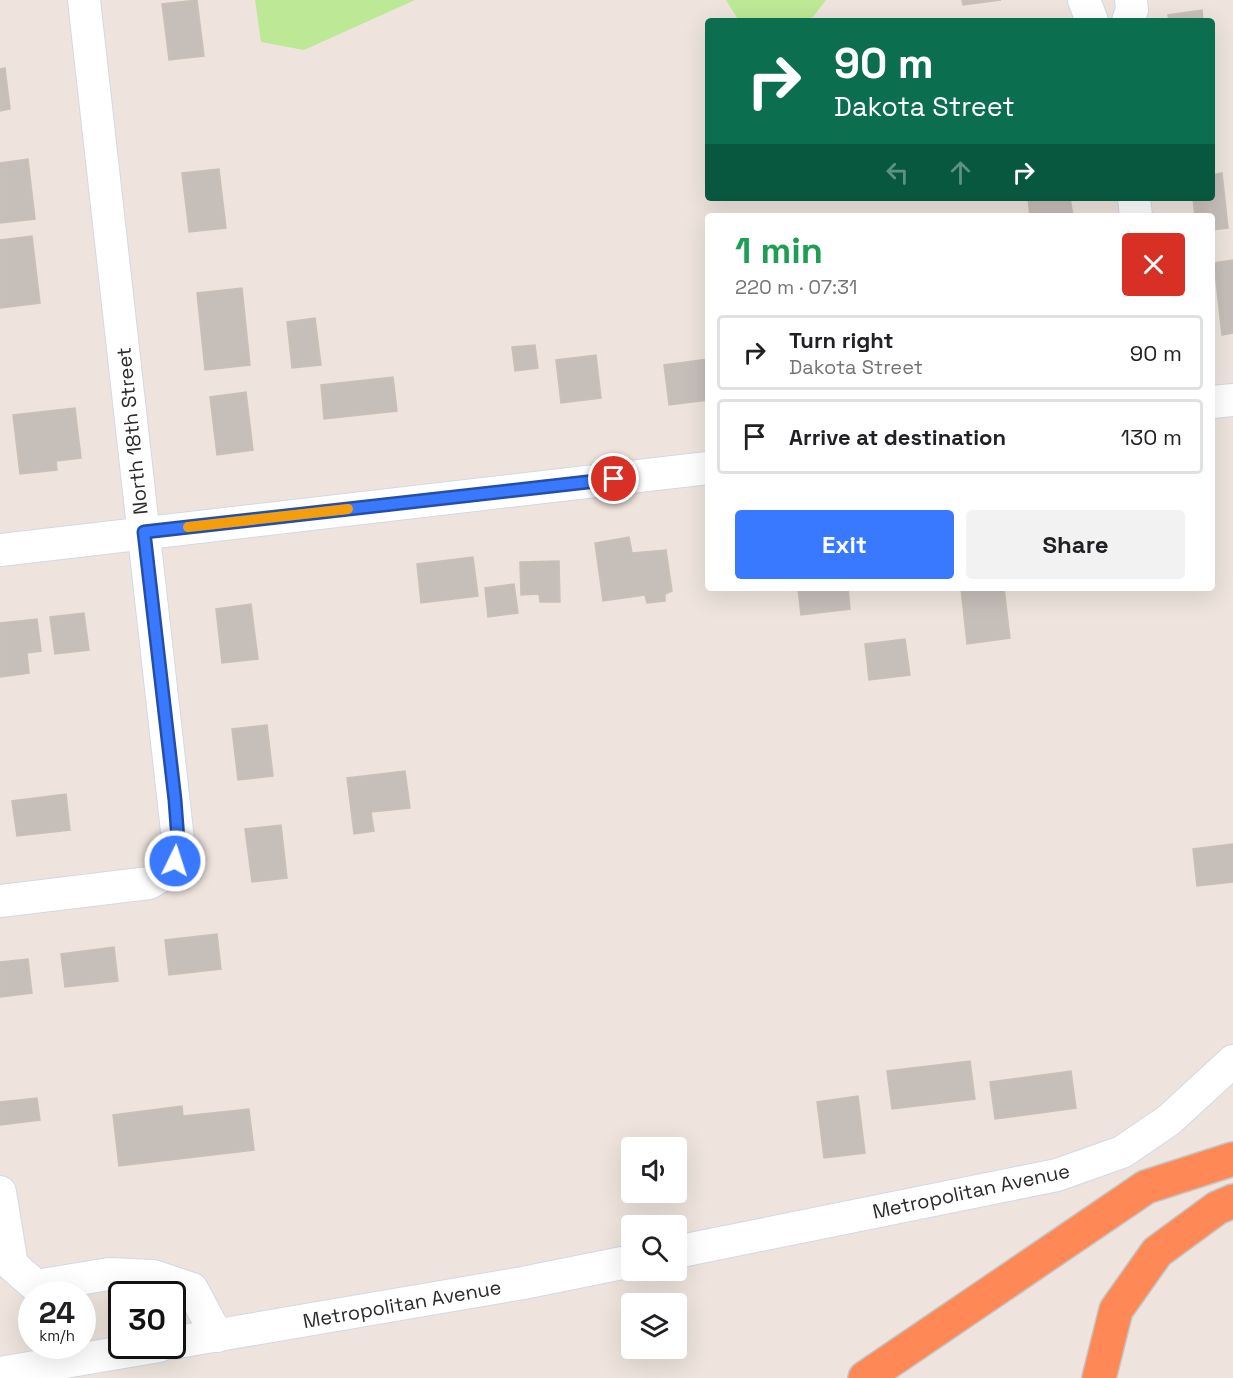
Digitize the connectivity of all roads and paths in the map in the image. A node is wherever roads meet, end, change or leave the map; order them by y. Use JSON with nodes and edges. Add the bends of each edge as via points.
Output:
{"nodes":[{"id":1,"x":84,"y":0,"type":"edge"},
{"id":2,"x":1084,"y":0,"type":"edge"},
{"id":3,"x":1131,"y":0,"type":"edge"},
{"id":4,"x":1091,"y":18,"type":"edge"},
{"id":5,"x":1129,"y":18,"type":"edge"},
{"id":6,"x":1233,"y":400,"type":"edge"},
{"id":7,"x":1215,"y":402,"type":"edge"},
{"id":8,"x":705,"y":468,"type":"edge"},
{"id":9,"x":144,"y":532,"type":"junction"},
{"id":10,"x":0,"y":550,"type":"edge"},
{"id":11,"x":0,"y":901,"type":"edge"},
{"id":12,"x":1233,"y":1061,"type":"edge"},
{"id":13,"x":1233,"y":1160,"type":"edge"},
{"id":14,"x":0,"y":1192,"type":"edge"},
{"id":15,"x":1233,"y":1201,"type":"edge"},
{"id":16,"x":687,"y":1250,"type":"edge"},
{"id":17,"x":621,"y":1263,"type":"edge"},
{"id":18,"x":217,"y":1335,"type":"junction"},
{"id":19,"x":186,"y":1341,"type":"edge"},
{"id":20,"x":108,"y":1355,"type":"edge"},
{"id":21,"x":0,"y":1373,"type":"edge"},
{"id":22,"x":864,"y":1378,"type":"edge"},
{"id":23,"x":1099,"y":1378,"type":"edge"}],
"edges":[{"from":1,"to":9,"type":"street","name":"North 18th Street"},
{"from":2,"to":4,"type":"street"},
{"from":3,"to":5,"type":"street"},
{"from":6,"to":7,"type":"street"},
{"from":8,"to":9,"type":"street"},
{"from":9,"to":10,"type":"street"},
{"from":9,"to":11,"type":"street","name":"North 18th Street","via":[[175,800],[175,861],[163,876],[149,883]]},
{"from":12,"to":16,"type":"street","name":"Metropolitan Avenue","via":[[1169,1120],[1122,1152],[1057,1175]]},
{"from":13,"to":22,"type":"highway","via":[[1146,1187]]},
{"from":14,"to":18,"type":"street","via":[[12,1265],[36,1286],[110,1274],[153,1276],[192,1289]]},
{"from":15,"to":23,"type":"highway","via":[[1217,1208],[1157,1252],[1116,1310]]},
{"from":17,"to":18,"type":"street","name":"Metropolitan Avenue"},
{"from":18,"to":19,"type":"street","name":"Metropolitan Avenue"},
{"from":20,"to":21,"type":"street"}]}
